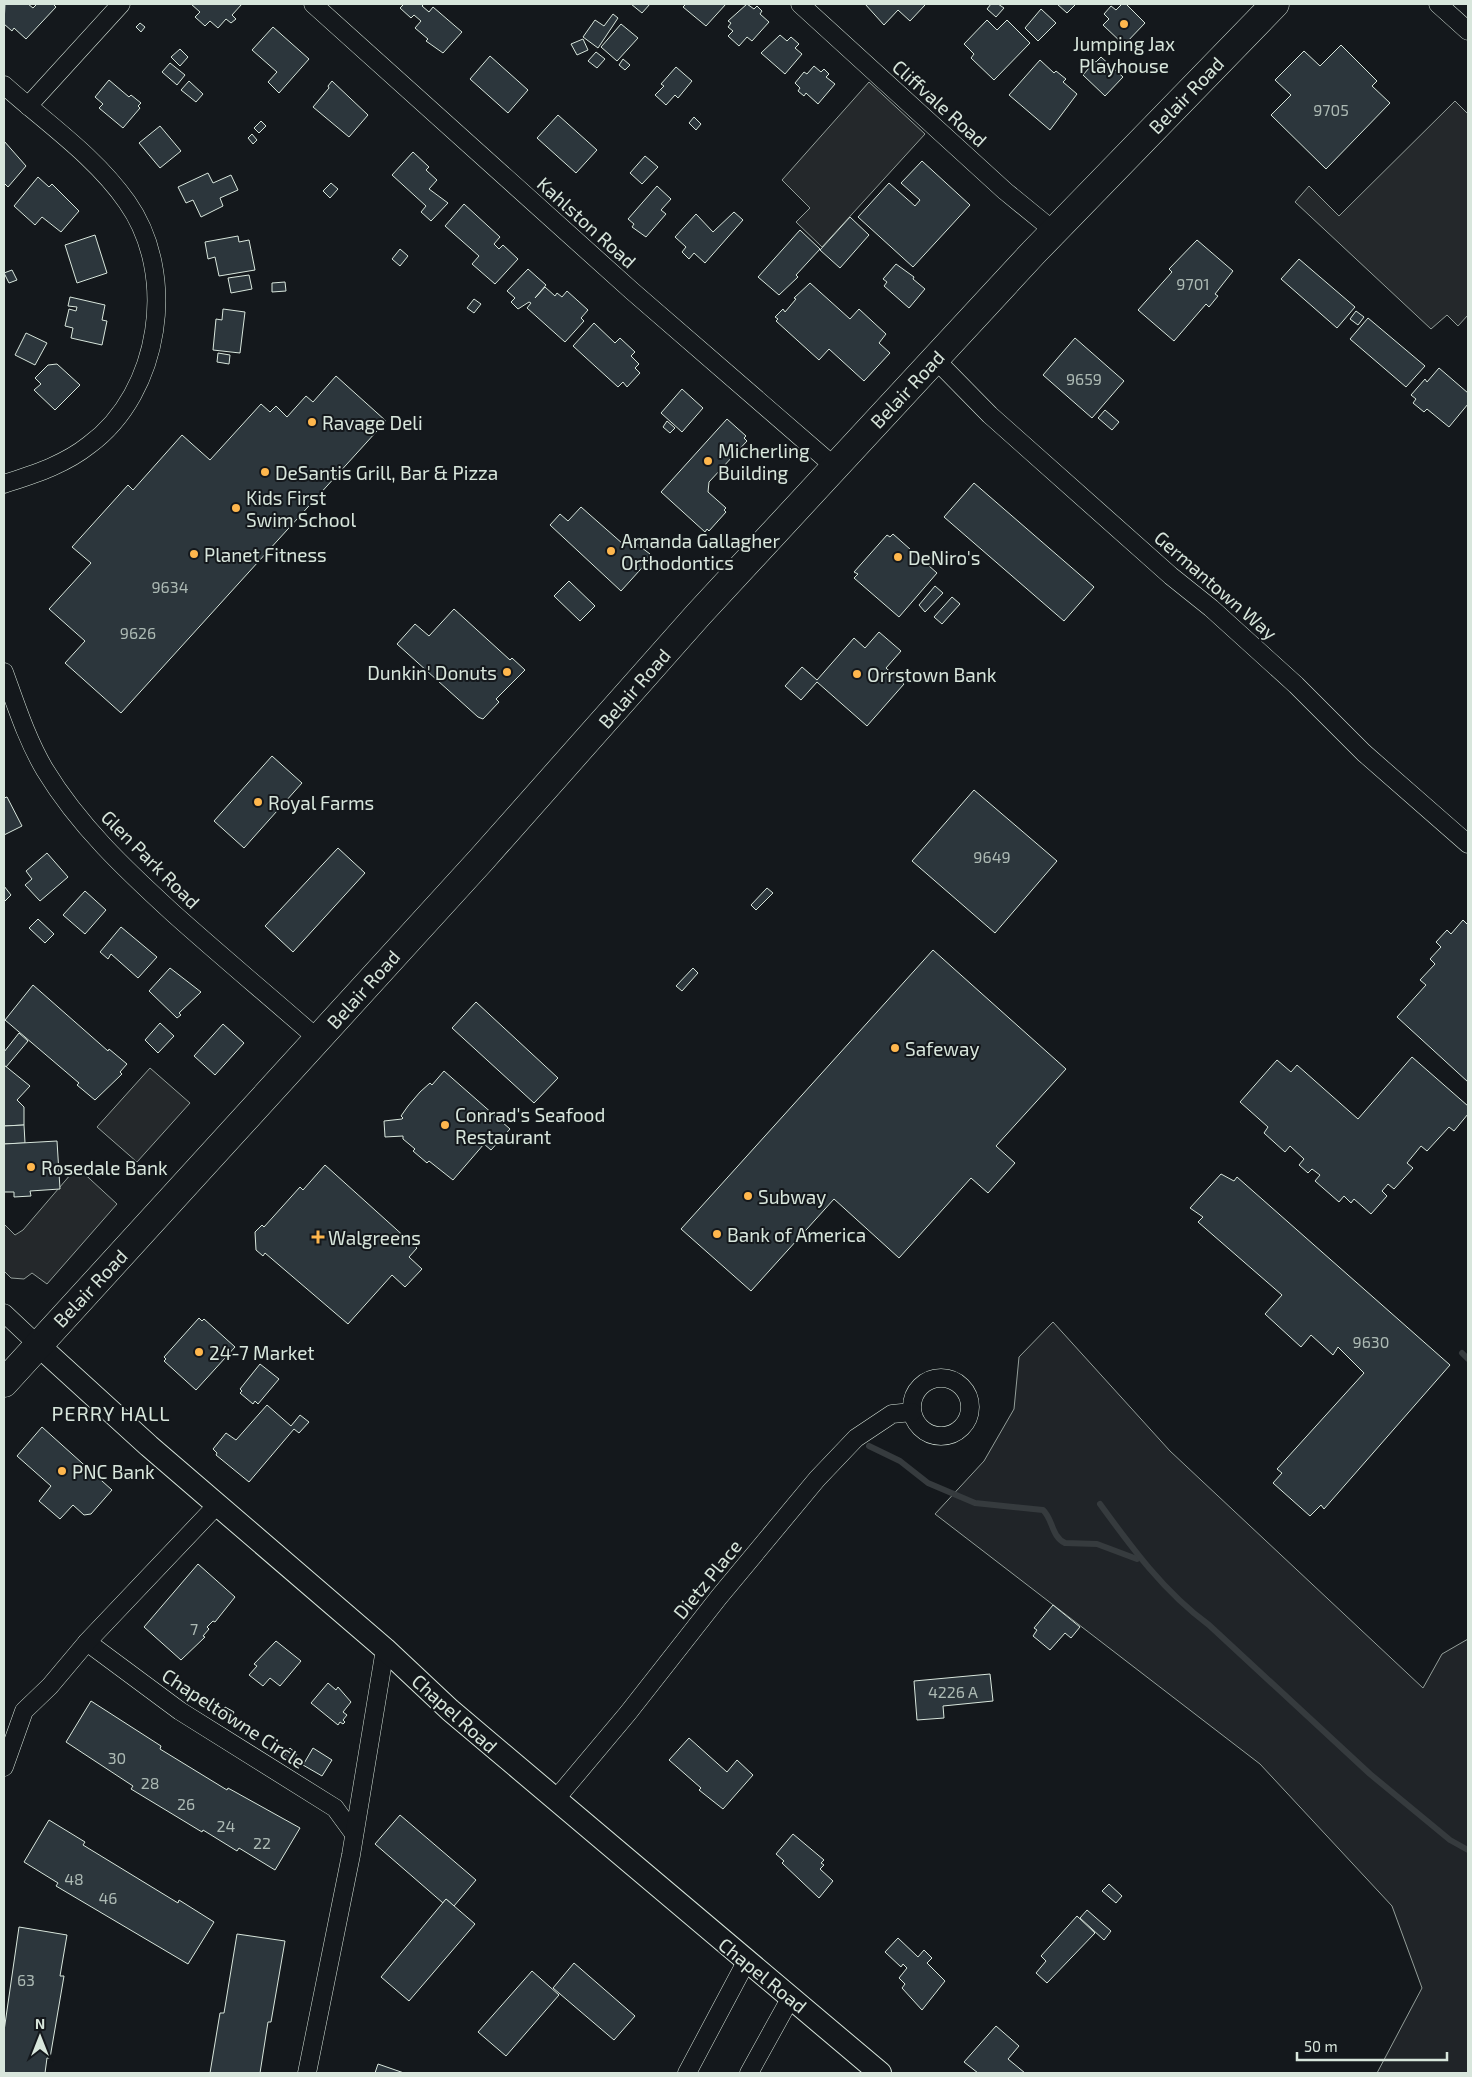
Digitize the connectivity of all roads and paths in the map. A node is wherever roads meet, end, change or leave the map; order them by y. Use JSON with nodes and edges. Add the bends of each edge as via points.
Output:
{"nodes":[{"id":1,"x":121,"y":4,"type":"edge"},
{"id":2,"x":313,"y":4,"type":"edge"},
{"id":3,"x":800,"y":4,"type":"edge"},
{"id":4,"x":1275,"y":4,"type":"edge"},
{"id":5,"x":1438,"y":4,"type":"edge"},
{"id":6,"x":1468,"y":31,"type":"edge"},
{"id":7,"x":4,"y":85,"type":"edge"},
{"id":8,"x":28,"y":106,"type":"junction"},
{"id":9,"x":1054,"y":231,"type":"junction"},
{"id":10,"x":935,"y":359,"type":"junction"},
{"id":11,"x":835,"y":467,"type":"junction"},
{"id":12,"x":4,"y":484,"type":"edge"},
{"id":13,"x":4,"y":674,"type":"edge"},
{"id":14,"x":1468,"y":844,"type":"edge"},
{"id":15,"x":318,"y":1039,"type":"junction"},
{"id":16,"x":4,"y":1314,"type":"edge"},
{"id":17,"x":37,"y":1344,"type":"junction"},
{"id":18,"x":4,"y":1383,"type":"edge"},
{"id":19,"x":912,"y":1412,"type":"dead end"},
{"id":20,"x":218,"y":1504,"type":"junction"},
{"id":21,"x":87,"y":1642,"type":"junction"},
{"id":22,"x":385,"y":1649,"type":"junction"},
{"id":23,"x":4,"y":1767,"type":"edge"},
{"id":24,"x":555,"y":1800,"type":"junction"},
{"id":25,"x":354,"y":1834,"type":"junction"},
{"id":26,"x":746,"y":1962,"type":"junction"},
{"id":27,"x":791,"y":1997,"type":"junction"},
{"id":28,"x":307,"y":2073,"type":"edge"},
{"id":29,"x":687,"y":2073,"type":"edge"},
{"id":30,"x":749,"y":2073,"type":"edge"},
{"id":31,"x":880,"y":2073,"type":"edge"}],
"edges":[{"from":1,"to":8,"type":"street"},
{"from":2,"to":11,"type":"street","name":"Kahlston Road","via":[[632,291]]},
{"from":3,"to":9,"type":"street","name":"Cliffvale Road","via":[[1005,191]]},
{"from":4,"to":9,"type":"highway","name":"Belair Road"},
{"from":5,"to":6,"type":"street"},
{"from":7,"to":8,"type":"street"},
{"from":8,"to":12,"type":"street","via":[[94,163],[128,202],[147,239],[156,318],[154,339],[140,381],[113,423],[91,444],[63,463]]},
{"from":9,"to":10,"type":"highway","name":"Belair Road"},
{"from":10,"to":11,"type":"highway","name":"Belair Road"},
{"from":10,"to":14,"type":"street","name":"Germantown Way","via":[[990,415],[1296,684],[1377,764]]},
{"from":11,"to":15,"type":"highway","name":"Belair Road"},
{"from":13,"to":15,"type":"street","name":"Glen Park Road","via":[[45,770],[95,838],[201,938]]},
{"from":15,"to":17,"type":"highway","name":"Belair Road"},
{"from":16,"to":17,"type":"street"},
{"from":17,"to":18,"type":"highway","name":"Belair Road"},
{"from":17,"to":20,"type":"street","name":"Chapel Road"},
{"from":19,"to":24,"type":"street","name":"Dietz Place","via":[[892,1414],[856,1438],[817,1479]]},
{"from":20,"to":21,"type":"street"},
{"from":20,"to":22,"type":"street","name":"Chapel Road"},
{"from":21,"to":23,"type":"street","via":[[24,1711]]},
{"from":21,"to":25,"type":"street","name":"Chapeltowne Circle","via":[[180,1711],[335,1808]]},
{"from":22,"to":24,"type":"street","name":"Chapel Road"},
{"from":22,"to":25,"type":"street"},
{"from":24,"to":26,"type":"street","name":"Chapel Road"},
{"from":25,"to":28,"type":"street"},
{"from":26,"to":27,"type":"street","name":"Chapel Road"},
{"from":26,"to":29,"type":"street"},
{"from":27,"to":30,"type":"street"},
{"from":27,"to":31,"type":"street","name":"Chapel Road"}]}
